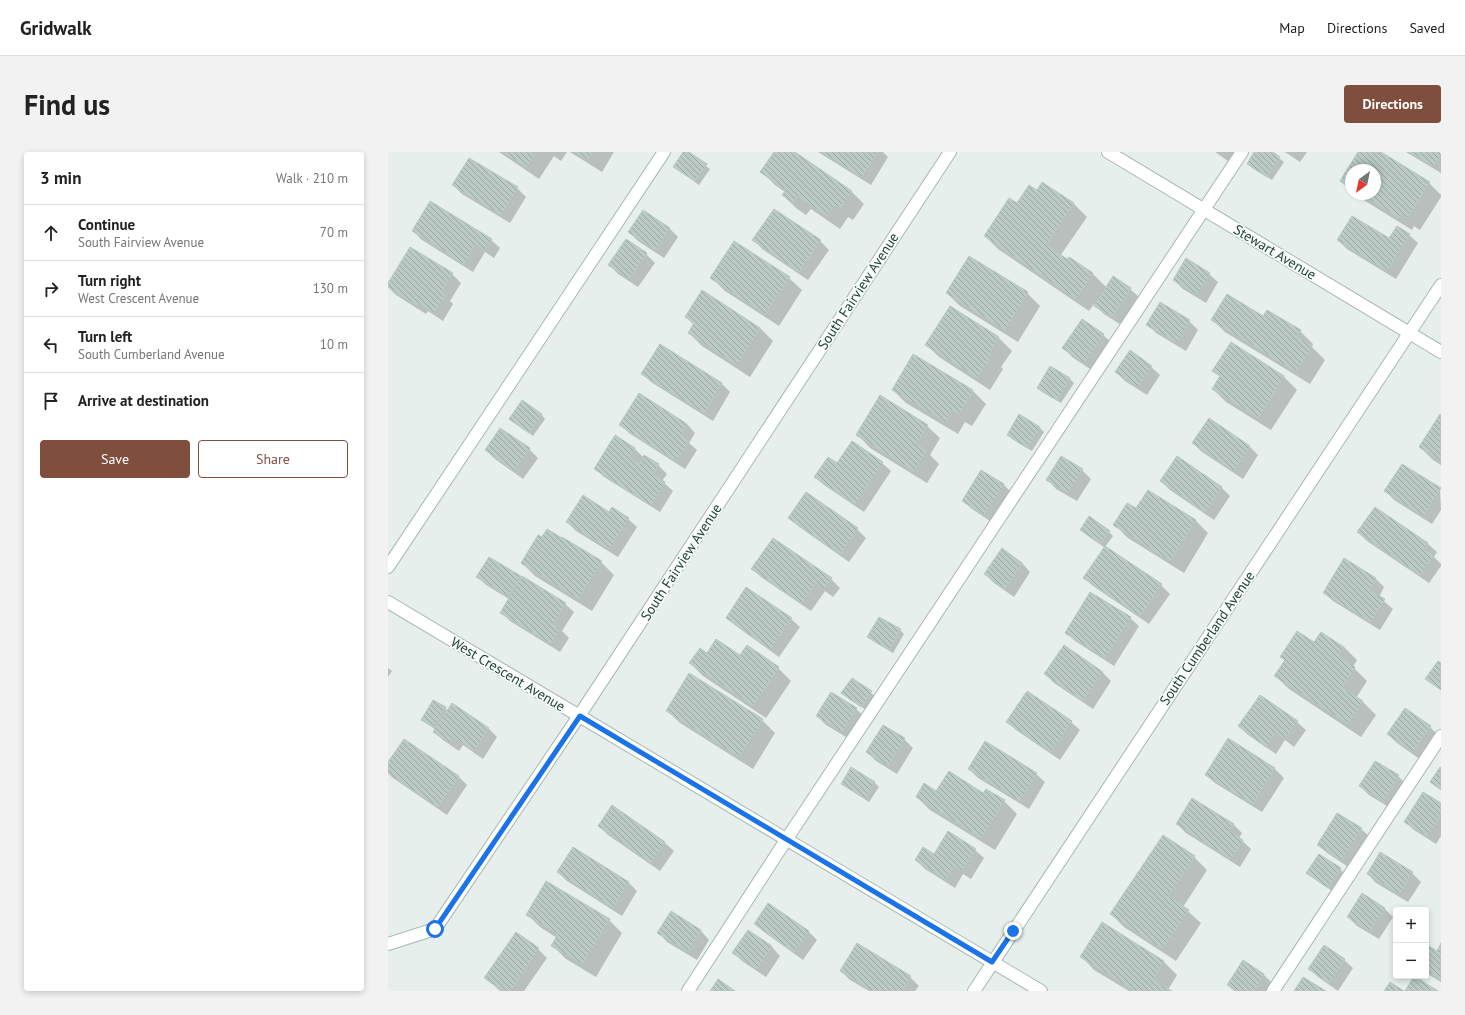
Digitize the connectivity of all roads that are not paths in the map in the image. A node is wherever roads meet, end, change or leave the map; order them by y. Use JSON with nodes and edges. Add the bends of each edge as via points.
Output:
{"nodes":[{"id":1,"x":664,"y":152,"type":"edge"},
{"id":2,"x":950,"y":152,"type":"edge"},
{"id":3,"x":1108,"y":152,"type":"edge"},
{"id":4,"x":1242,"y":152,"type":"edge"},
{"id":5,"x":1204,"y":210,"type":"junction"},
{"id":6,"x":1441,"y":285,"type":"edge"},
{"id":7,"x":1409,"y":333,"type":"junction"},
{"id":8,"x":1441,"y":352,"type":"edge"},
{"id":9,"x":388,"y":567,"type":"edge"},
{"id":10,"x":388,"y":602,"type":"edge"},
{"id":11,"x":580,"y":716,"type":"junction"},
{"id":12,"x":1441,"y":736,"type":"edge"},
{"id":13,"x":786,"y":840,"type":"junction"},
{"id":14,"x":388,"y":944,"type":"edge"},
{"id":15,"x":992,"y":962,"type":"junction"},
{"id":16,"x":688,"y":991,"type":"edge"},
{"id":17,"x":974,"y":991,"type":"edge"},
{"id":18,"x":1041,"y":991,"type":"edge"},
{"id":19,"x":1273,"y":991,"type":"edge"}],
"edges":[{"from":1,"to":9,"type":"street"},
{"from":2,"to":11,"type":"street","name":"South Fairview Avenue"},
{"from":3,"to":5,"type":"street","name":"Stewart Avenue"},
{"from":4,"to":5,"type":"street"},
{"from":5,"to":7,"type":"street","name":"Stewart Avenue"},
{"from":5,"to":13,"type":"street"},
{"from":6,"to":7,"type":"street","name":"South Cumberland Avenue"},
{"from":7,"to":8,"type":"street","name":"Stewart Avenue"},
{"from":7,"to":15,"type":"street","name":"South Cumberland Avenue"},
{"from":10,"to":11,"type":"street","name":"West Crescent Avenue"},
{"from":11,"to":13,"type":"street","name":"West Crescent Avenue"},
{"from":11,"to":14,"type":"street","name":"South Fairview Avenue","via":[[435,929]]},
{"from":12,"to":19,"type":"street"},
{"from":13,"to":15,"type":"street","name":"West Crescent Avenue"},
{"from":13,"to":16,"type":"street"},
{"from":15,"to":17,"type":"street","name":"South Cumberland Avenue"},
{"from":15,"to":18,"type":"street","name":"West Crescent Avenue"}]}
